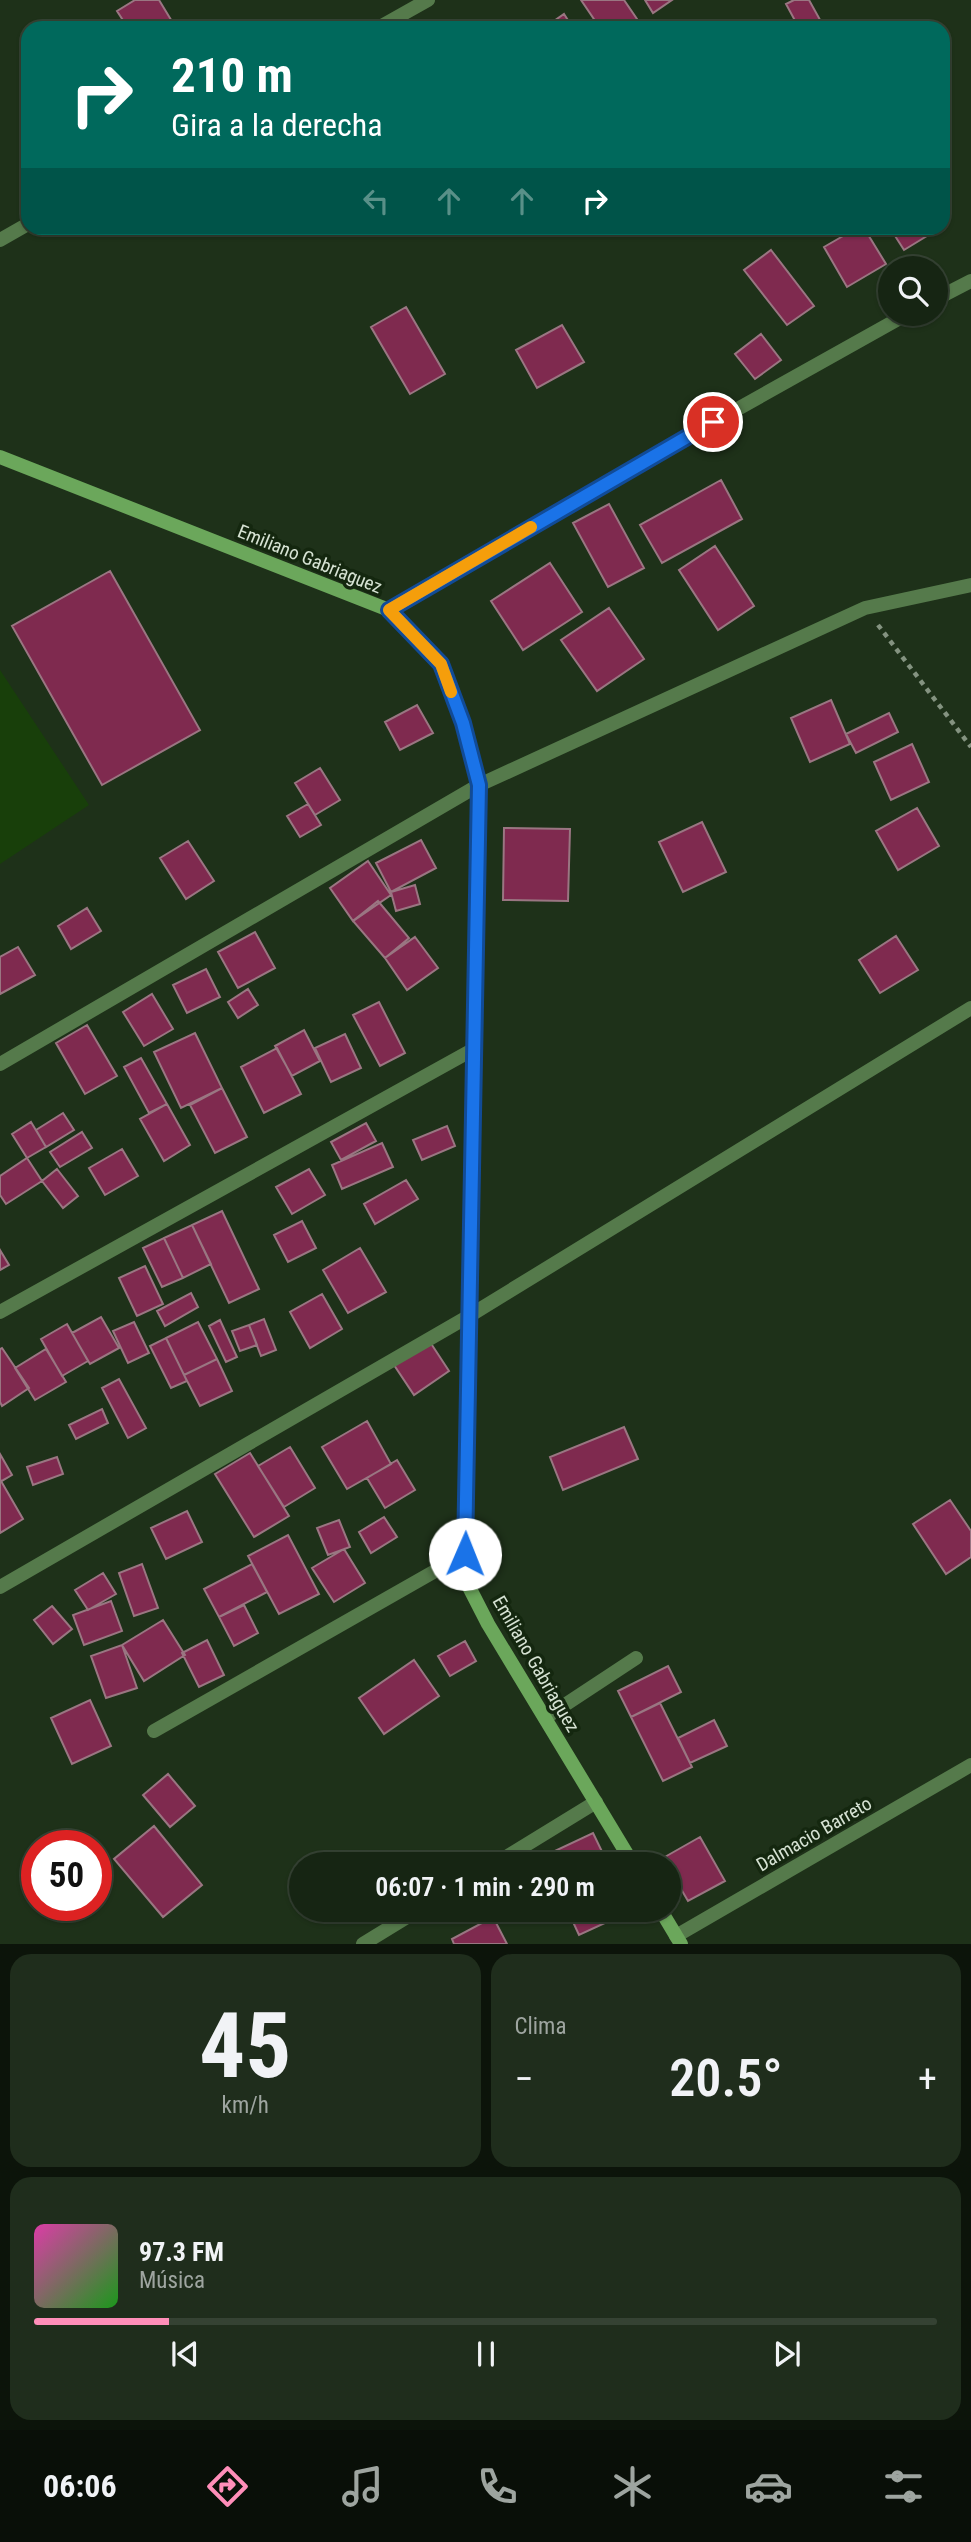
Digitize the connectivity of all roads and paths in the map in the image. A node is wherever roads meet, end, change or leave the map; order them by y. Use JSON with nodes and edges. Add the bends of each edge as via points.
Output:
{"nodes":[{"id":1,"x":428,"y":0,"type":"edge"},
{"id":2,"x":390,"y":21,"type":"edge"},
{"id":3,"x":21,"y":229,"type":"edge"},
{"id":4,"x":0,"y":240,"type":"edge"},
{"id":5,"x":971,"y":281,"type":"edge"},
{"id":6,"x":948,"y":293,"type":"edge"},
{"id":7,"x":886,"y":326,"type":"edge"},
{"id":8,"x":0,"y":457,"type":"edge"},
{"id":9,"x":971,"y":585,"type":"edge"},
{"id":10,"x":865,"y":608,"type":"junction"},
{"id":11,"x":389,"y":610,"type":"junction"},
{"id":12,"x":971,"y":747,"type":"edge"},
{"id":13,"x":479,"y":785,"type":"junction"},
{"id":14,"x":971,"y":1009,"type":"edge"},
{"id":15,"x":474,"y":1049,"type":"junction"},
{"id":16,"x":0,"y":1064,"type":"edge"},
{"id":17,"x":0,"y":1312,"type":"edge"},
{"id":18,"x":469,"y":1316,"type":"junction"},
{"id":19,"x":465,"y":1554,"type":"junction"},
{"id":20,"x":0,"y":1587,"type":"edge"},
{"id":21,"x":636,"y":1658,"type":"dead end"},
{"id":22,"x":545,"y":1718,"type":"junction"},
{"id":23,"x":154,"y":1731,"type":"dead end"},
{"id":24,"x":971,"y":1765,"type":"edge"},
{"id":25,"x":596,"y":1802,"type":"junction"},
{"id":26,"x":515,"y":1852,"type":"edge"},
{"id":27,"x":626,"y":1852,"type":"edge"},
{"id":28,"x":399,"y":1922,"type":"edge"},
{"id":29,"x":668,"y":1922,"type":"edge"},
{"id":30,"x":679,"y":1940,"type":"edge"},
{"id":31,"x":363,"y":1944,"type":"edge"}],
"edges":[{"from":1,"to":2,"type":"street"},
{"from":3,"to":4,"type":"street"},
{"from":5,"to":6,"type":"street"},
{"from":7,"to":11,"type":"street"},
{"from":8,"to":11,"type":"main road","name":"Emiliano Gabriaguez"},
{"from":9,"to":10,"type":"street"},
{"from":10,"to":12,"type":"path"},
{"from":10,"to":13,"type":"street"},
{"from":11,"to":13,"type":"main road","name":"Emiliano Gabriaguez","via":[[441,664]]},
{"from":13,"to":15,"type":"main road","name":"Emiliano Gabriaguez"},
{"from":13,"to":16,"type":"street"},
{"from":14,"to":18,"type":"street"},
{"from":15,"to":17,"type":"street"},
{"from":15,"to":18,"type":"main road","name":"Emiliano Gabriaguez"},
{"from":18,"to":19,"type":"main road","name":"Emiliano Gabriaguez"},
{"from":18,"to":20,"type":"street"},
{"from":19,"to":22,"type":"main road","name":"Emiliano Gabriaguez","via":[[468,1585]]},
{"from":19,"to":23,"type":"street"},
{"from":21,"to":22,"type":"street"},
{"from":22,"to":25,"type":"main road","name":"Emiliano Gabriaguez"},
{"from":24,"to":30,"type":"street","name":"Dalmacio Barreto"},
{"from":25,"to":26,"type":"street"},
{"from":25,"to":27,"type":"main road","name":"Emiliano Gabriaguez"},
{"from":28,"to":31,"type":"street"},
{"from":29,"to":30,"type":"main road"}]}
